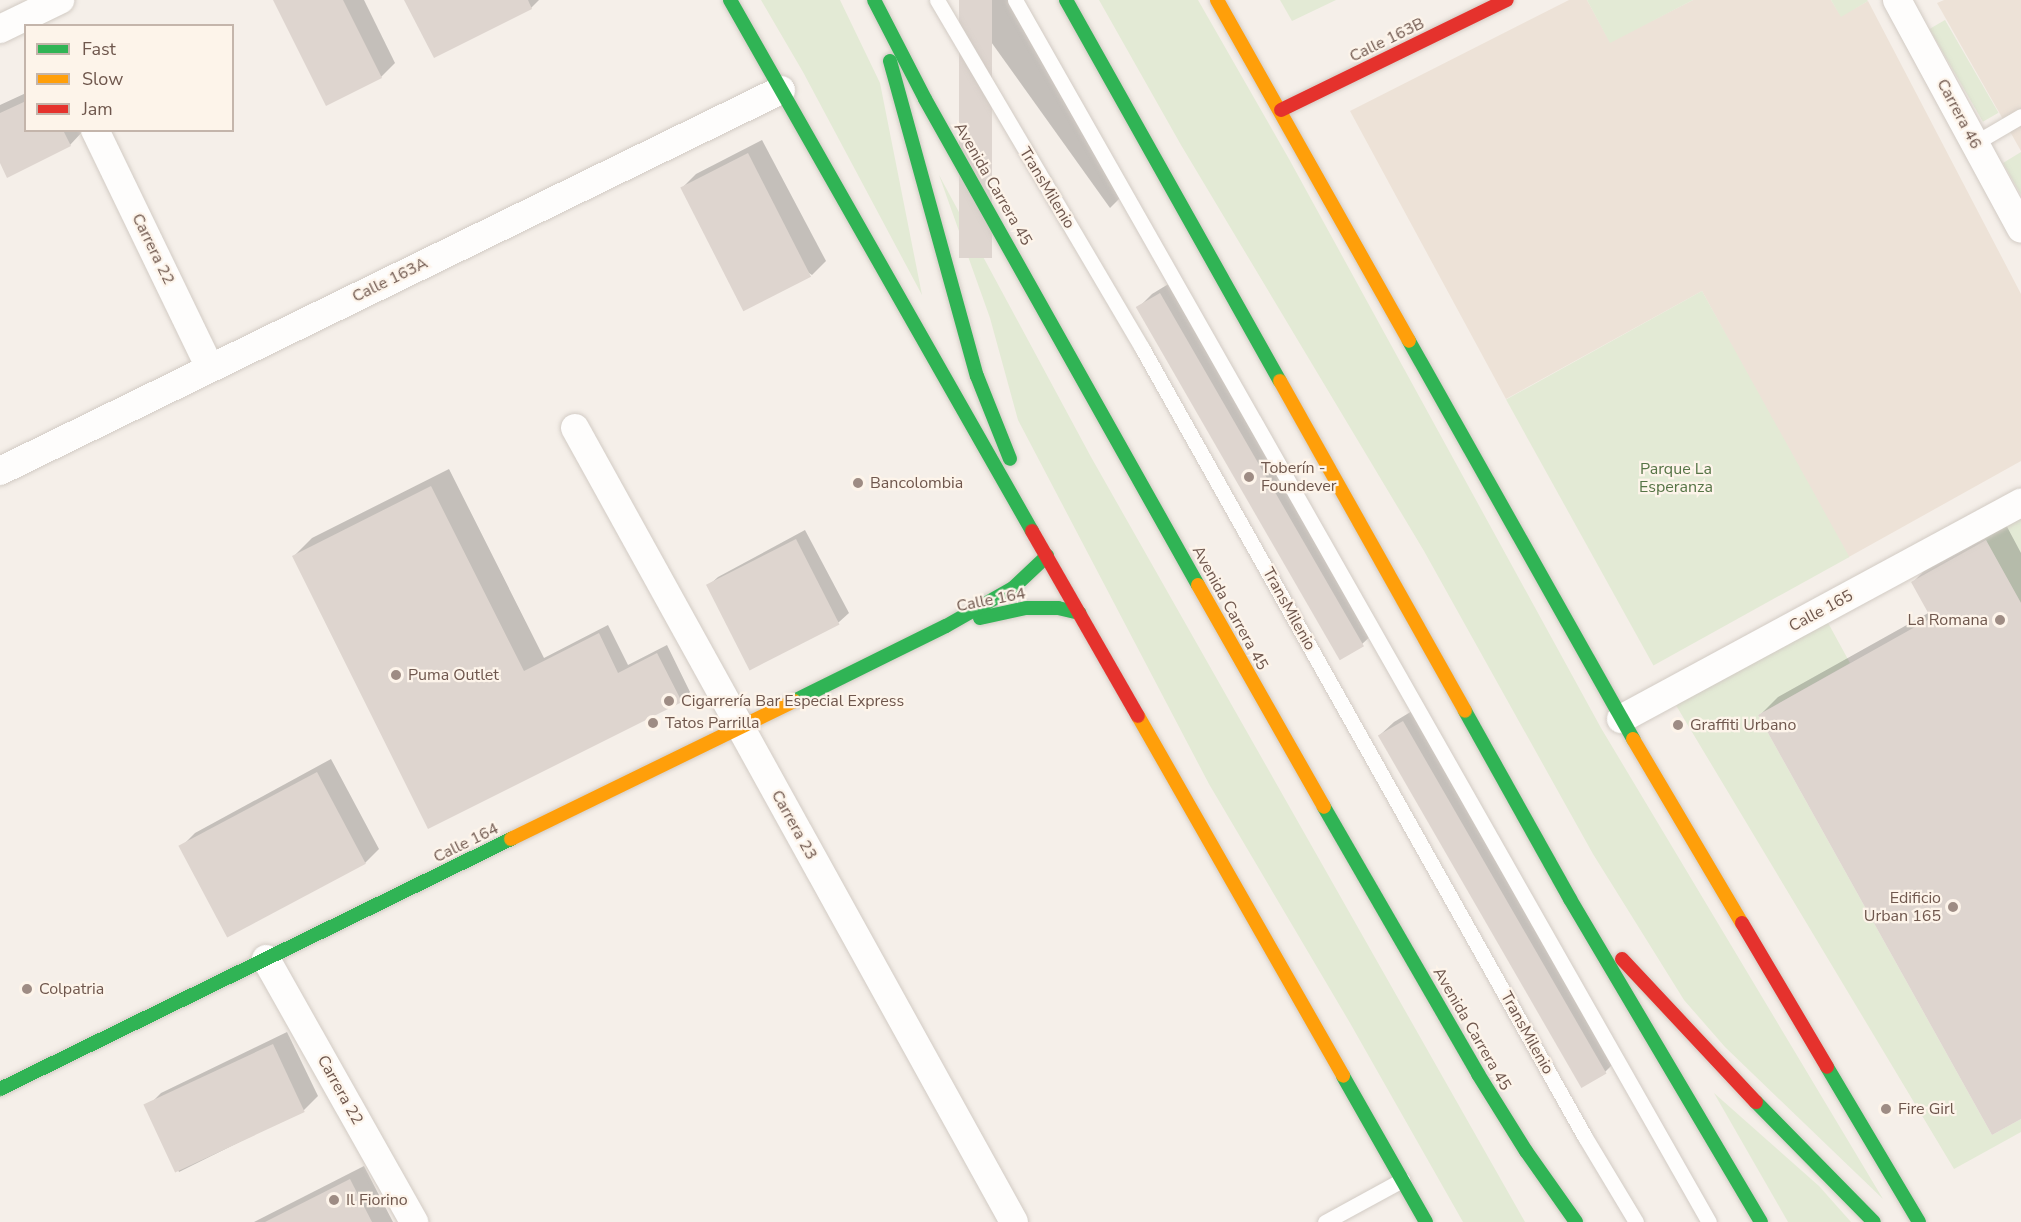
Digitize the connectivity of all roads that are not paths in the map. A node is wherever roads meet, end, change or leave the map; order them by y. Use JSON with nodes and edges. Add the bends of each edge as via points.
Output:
{"nodes":[{"id":1,"x":730,"y":0,"type":"edge"},
{"id":2,"x":868,"y":0,"type":"edge"},
{"id":3,"x":874,"y":0,"type":"edge"},
{"id":4,"x":937,"y":0,"type":"edge"},
{"id":5,"x":1015,"y":0,"type":"edge"},
{"id":6,"x":1066,"y":0,"type":"edge"},
{"id":7,"x":1217,"y":0,"type":"edge"},
{"id":8,"x":1507,"y":0,"type":"edge"},
{"id":9,"x":1897,"y":0,"type":"edge"},
{"id":10,"x":43,"y":9,"type":"edge"},
{"id":11,"x":0,"y":29,"type":"edge"},
{"id":12,"x":781,"y":90,"type":"junction"},
{"id":13,"x":1281,"y":110,"type":"junction"},
{"id":14,"x":2021,"y":117,"type":"edge"},
{"id":15,"x":96,"y":132,"type":"edge"},
{"id":16,"x":1975,"y":143,"type":"junction"},
{"id":17,"x":2021,"y":228,"type":"edge"},
{"id":18,"x":210,"y":368,"type":"junction"},
{"id":19,"x":575,"y":428,"type":"dead end"},
{"id":20,"x":0,"y":471,"type":"edge"},
{"id":21,"x":2021,"y":503,"type":"edge"},
{"id":22,"x":1047,"y":556,"type":"junction"},
{"id":23,"x":1079,"y":613,"type":"junction"},
{"id":24,"x":946,"y":626,"type":"junction"},
{"id":25,"x":1621,"y":719,"type":"junction"},
{"id":26,"x":740,"y":727,"type":"junction"},
{"id":27,"x":1570,"y":899,"type":"junction"},
{"id":28,"x":266,"y":959,"type":"junction"},
{"id":29,"x":0,"y":1089,"type":"edge"},
{"id":30,"x":1402,"y":1180,"type":"junction"},
{"id":31,"x":414,"y":1222,"type":"edge"},
{"id":32,"x":1014,"y":1222,"type":"edge"},
{"id":33,"x":1325,"y":1222,"type":"edge"},
{"id":34,"x":1426,"y":1222,"type":"edge"},
{"id":35,"x":1576,"y":1222,"type":"edge"},
{"id":36,"x":1635,"y":1222,"type":"edge"},
{"id":37,"x":1709,"y":1222,"type":"edge"},
{"id":38,"x":1761,"y":1222,"type":"edge"},
{"id":39,"x":1874,"y":1222,"type":"edge"},
{"id":40,"x":1919,"y":1222,"type":"edge"}],
"edges":[{"from":1,"to":12,"type":"main road"},
{"from":2,"to":22,"type":"main road","via":[[895,78],[977,376]]},
{"from":3,"to":35,"type":"main road","name":"Avenida Carrera 45","via":[[925,99],[1286,741],[1479,1074]]},
{"from":4,"to":36,"type":"lane","name":"TransMilenio","via":[[1142,348]]},
{"from":5,"to":37,"type":"lane"},
{"from":6,"to":27,"type":"main road"},
{"from":7,"to":13,"type":"main road"},
{"from":8,"to":13,"type":"main road","name":"Calle 163B"},
{"from":9,"to":16,"type":"street","name":"Carrera 46"},
{"from":10,"to":11,"type":"street"},
{"from":12,"to":18,"type":"street","name":"Calle 163A"},
{"from":12,"to":22,"type":"main road"},
{"from":13,"to":25,"type":"main road"},
{"from":14,"to":16,"type":"lane"},
{"from":15,"to":18,"type":"street","name":"Carrera 22"},
{"from":16,"to":17,"type":"street","name":"Carrera 46"},
{"from":18,"to":20,"type":"street","name":"Calle 163A"},
{"from":19,"to":26,"type":"street","name":"Carrera 23"},
{"from":21,"to":25,"type":"street","name":"Calle 165"},
{"from":22,"to":23,"type":"main road"},
{"from":22,"to":24,"type":"main road","name":"Calle 164","via":[[1013,588]]},
{"from":23,"to":24,"type":"main road","name":"Calle 164","via":[[1058,608],[1026,608]]},
{"from":23,"to":30,"type":"main road"},
{"from":24,"to":26,"type":"main road","name":"Calle 164"},
{"from":25,"to":40,"type":"main road"},
{"from":26,"to":28,"type":"main road","name":"Calle 164"},
{"from":26,"to":32,"type":"street","name":"Carrera 23"},
{"from":27,"to":38,"type":"main road"},
{"from":27,"to":39,"type":"main road","via":[[1662,1005]]},
{"from":28,"to":29,"type":"main road","name":"Calle 164"},
{"from":28,"to":31,"type":"street","name":"Carrera 22"},
{"from":30,"to":33,"type":"lane"},
{"from":30,"to":34,"type":"main road"}]}
